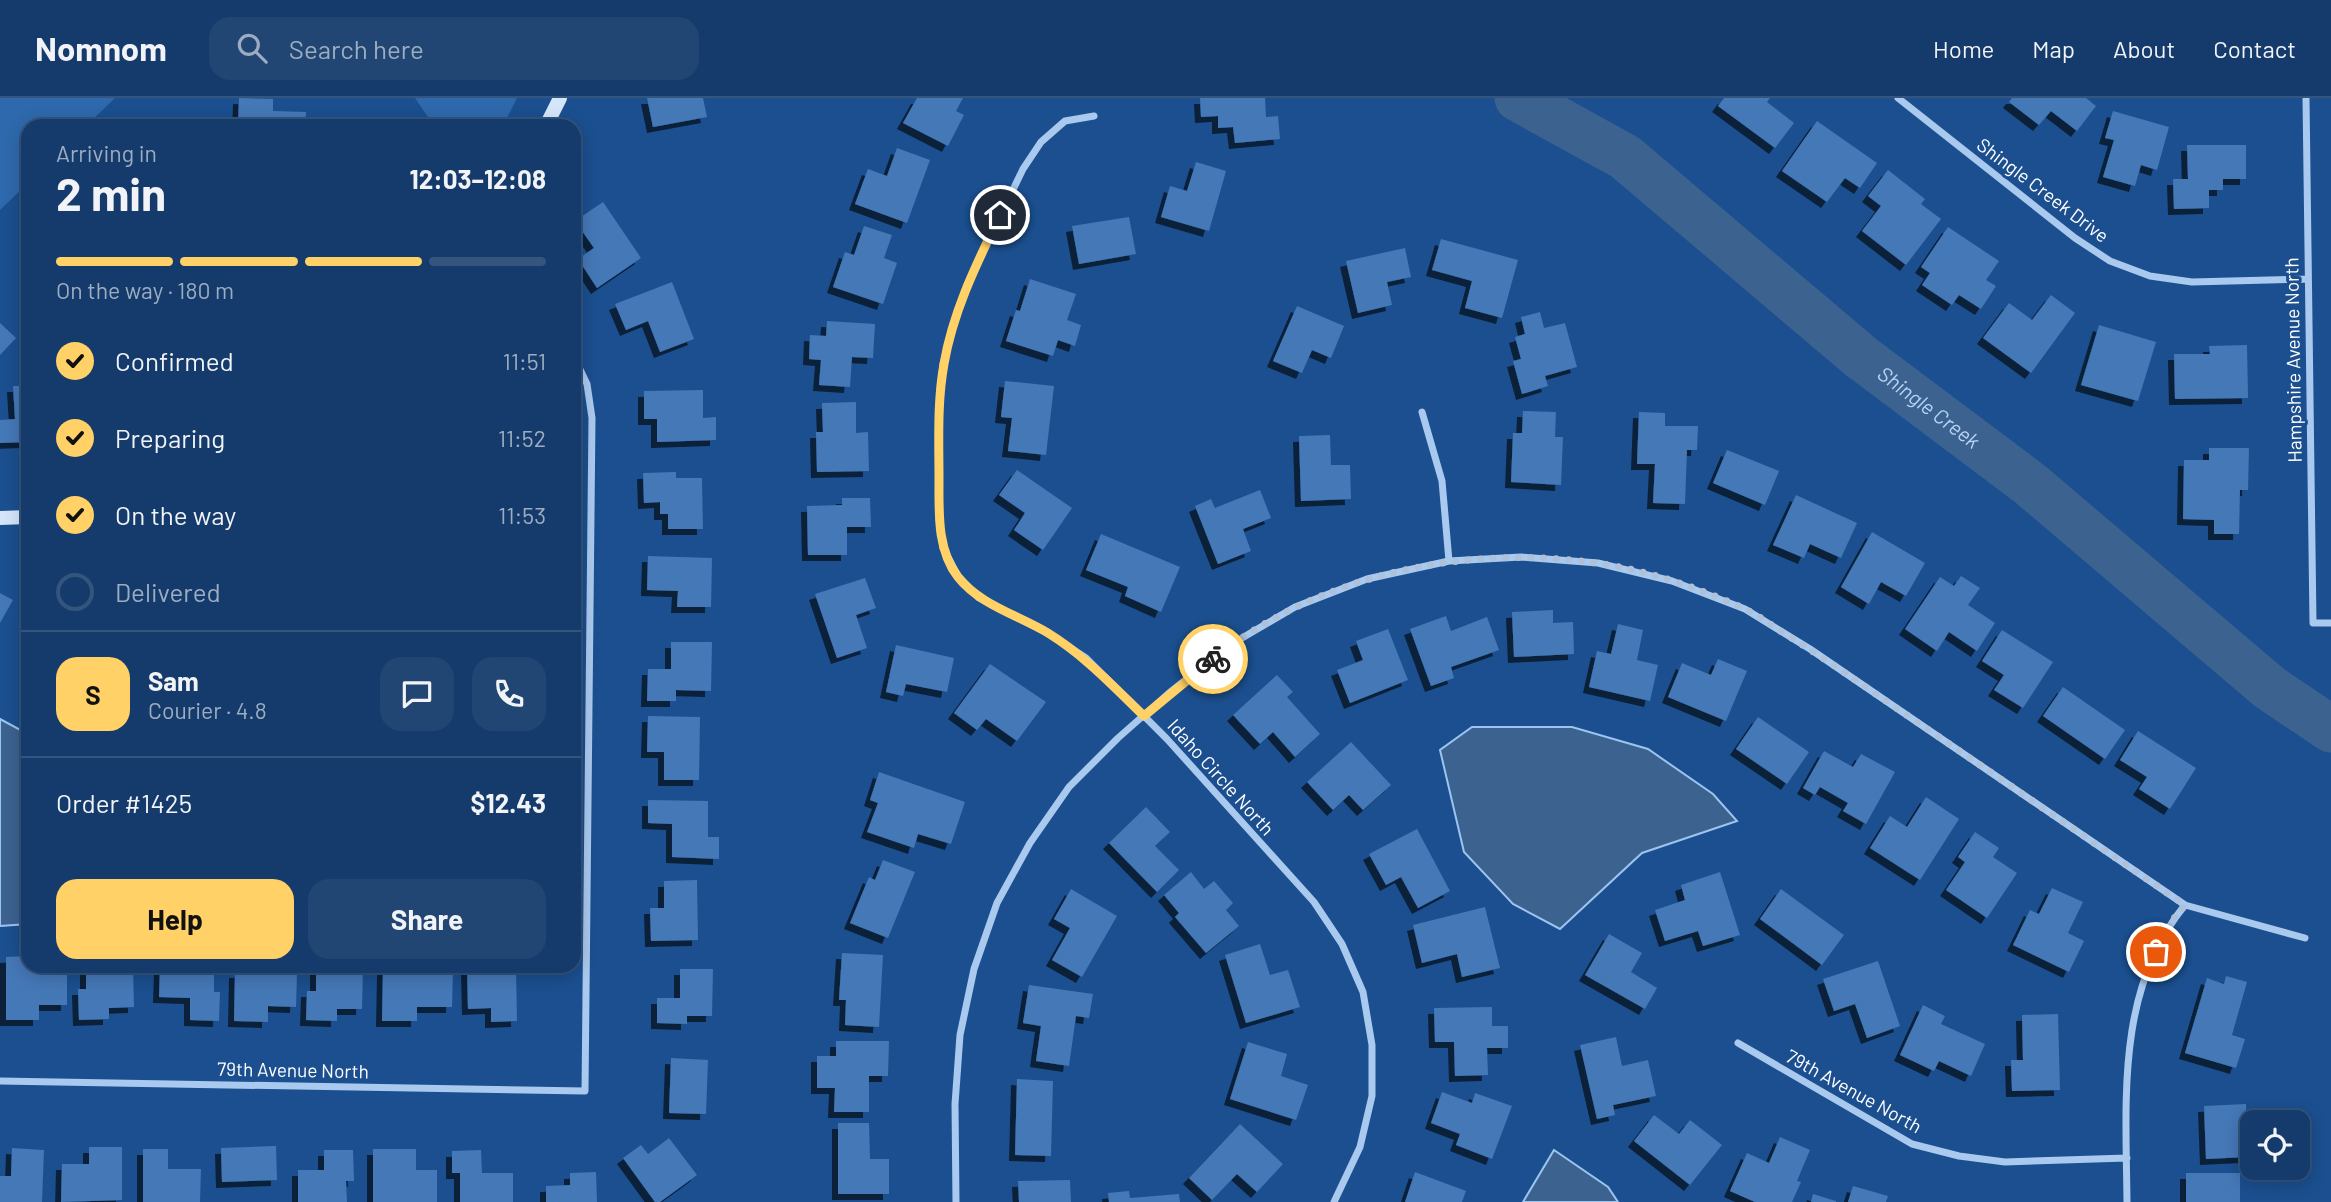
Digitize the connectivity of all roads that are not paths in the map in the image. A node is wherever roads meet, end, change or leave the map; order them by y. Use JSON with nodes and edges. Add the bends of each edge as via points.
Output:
{"nodes":[{"id":1,"x":560,"y":98,"type":"edge"},
{"id":2,"x":1898,"y":98,"type":"edge"},
{"id":3,"x":2306,"y":98,"type":"edge"},
{"id":4,"x":1094,"y":116,"type":"dead end"},
{"id":5,"x":550,"y":119,"type":"edge"},
{"id":6,"x":2308,"y":279,"type":"junction"},
{"id":7,"x":581,"y":372,"type":"edge"},
{"id":8,"x":1422,"y":412,"type":"dead end"},
{"id":9,"x":21,"y":517,"type":"edge"},
{"id":10,"x":0,"y":518,"type":"edge"},
{"id":11,"x":1449,"y":561,"type":"junction"},
{"id":12,"x":2331,"y":623,"type":"edge"},
{"id":13,"x":1144,"y":716,"type":"junction"},
{"id":14,"x":2185,"y":905,"type":"junction"},
{"id":15,"x":2305,"y":938,"type":"dead end"},
{"id":16,"x":1738,"y":1043,"type":"dead end"},
{"id":17,"x":0,"y":1082,"type":"edge"},
{"id":18,"x":2127,"y":1158,"type":"junction"},
{"id":19,"x":956,"y":1202,"type":"edge"},
{"id":20,"x":1334,"y":1202,"type":"edge"},
{"id":21,"x":2127,"y":1202,"type":"edge"}],
"edges":[{"from":1,"to":5,"type":"street"},
{"from":2,"to":6,"type":"street","name":"Shingle Creek Drive","via":[[2110,261],[2150,276],[2192,282]]},
{"from":3,"to":6,"type":"street","name":"Hampshire Avenue North"},
{"from":4,"to":13,"type":"street","name":"Idaho Circle North","via":[[1065,121],[1041,142],[1023,169],[967,285],[943,364],[939,519],[943,548],[958,576],[979,597],[1086,658]]},
{"from":6,"to":12,"type":"street","name":"Hampshire Avenue North","via":[[2313,622]]},
{"from":7,"to":17,"type":"street","name":"79th Avenue North","via":[[592,418],[585,1091]]},
{"from":8,"to":11,"type":"street","via":[[1442,481]]},
{"from":9,"to":10,"type":"street"},
{"from":11,"to":13,"type":"street","via":[[1367,579],[1295,607],[1230,645]]},
{"from":11,"to":14,"type":"street","via":[[1521,556],[1598,563],[1672,581],[1745,609]]},
{"from":13,"to":19,"type":"street","via":[[1069,787],[1030,843],[997,904],[974,969],[960,1035]]},
{"from":13,"to":20,"type":"street","name":"Idaho Circle North","via":[[1314,902],[1342,944],[1363,992],[1372,1045],[1372,1096],[1360,1147]]},
{"from":14,"to":15,"type":"street"},
{"from":14,"to":18,"type":"street","via":[[2166,928],[2145,976],[2131,1027]]},
{"from":16,"to":18,"type":"street","name":"79th Avenue North","via":[[1912,1144],[2005,1162]]},
{"from":18,"to":21,"type":"street"}]}
